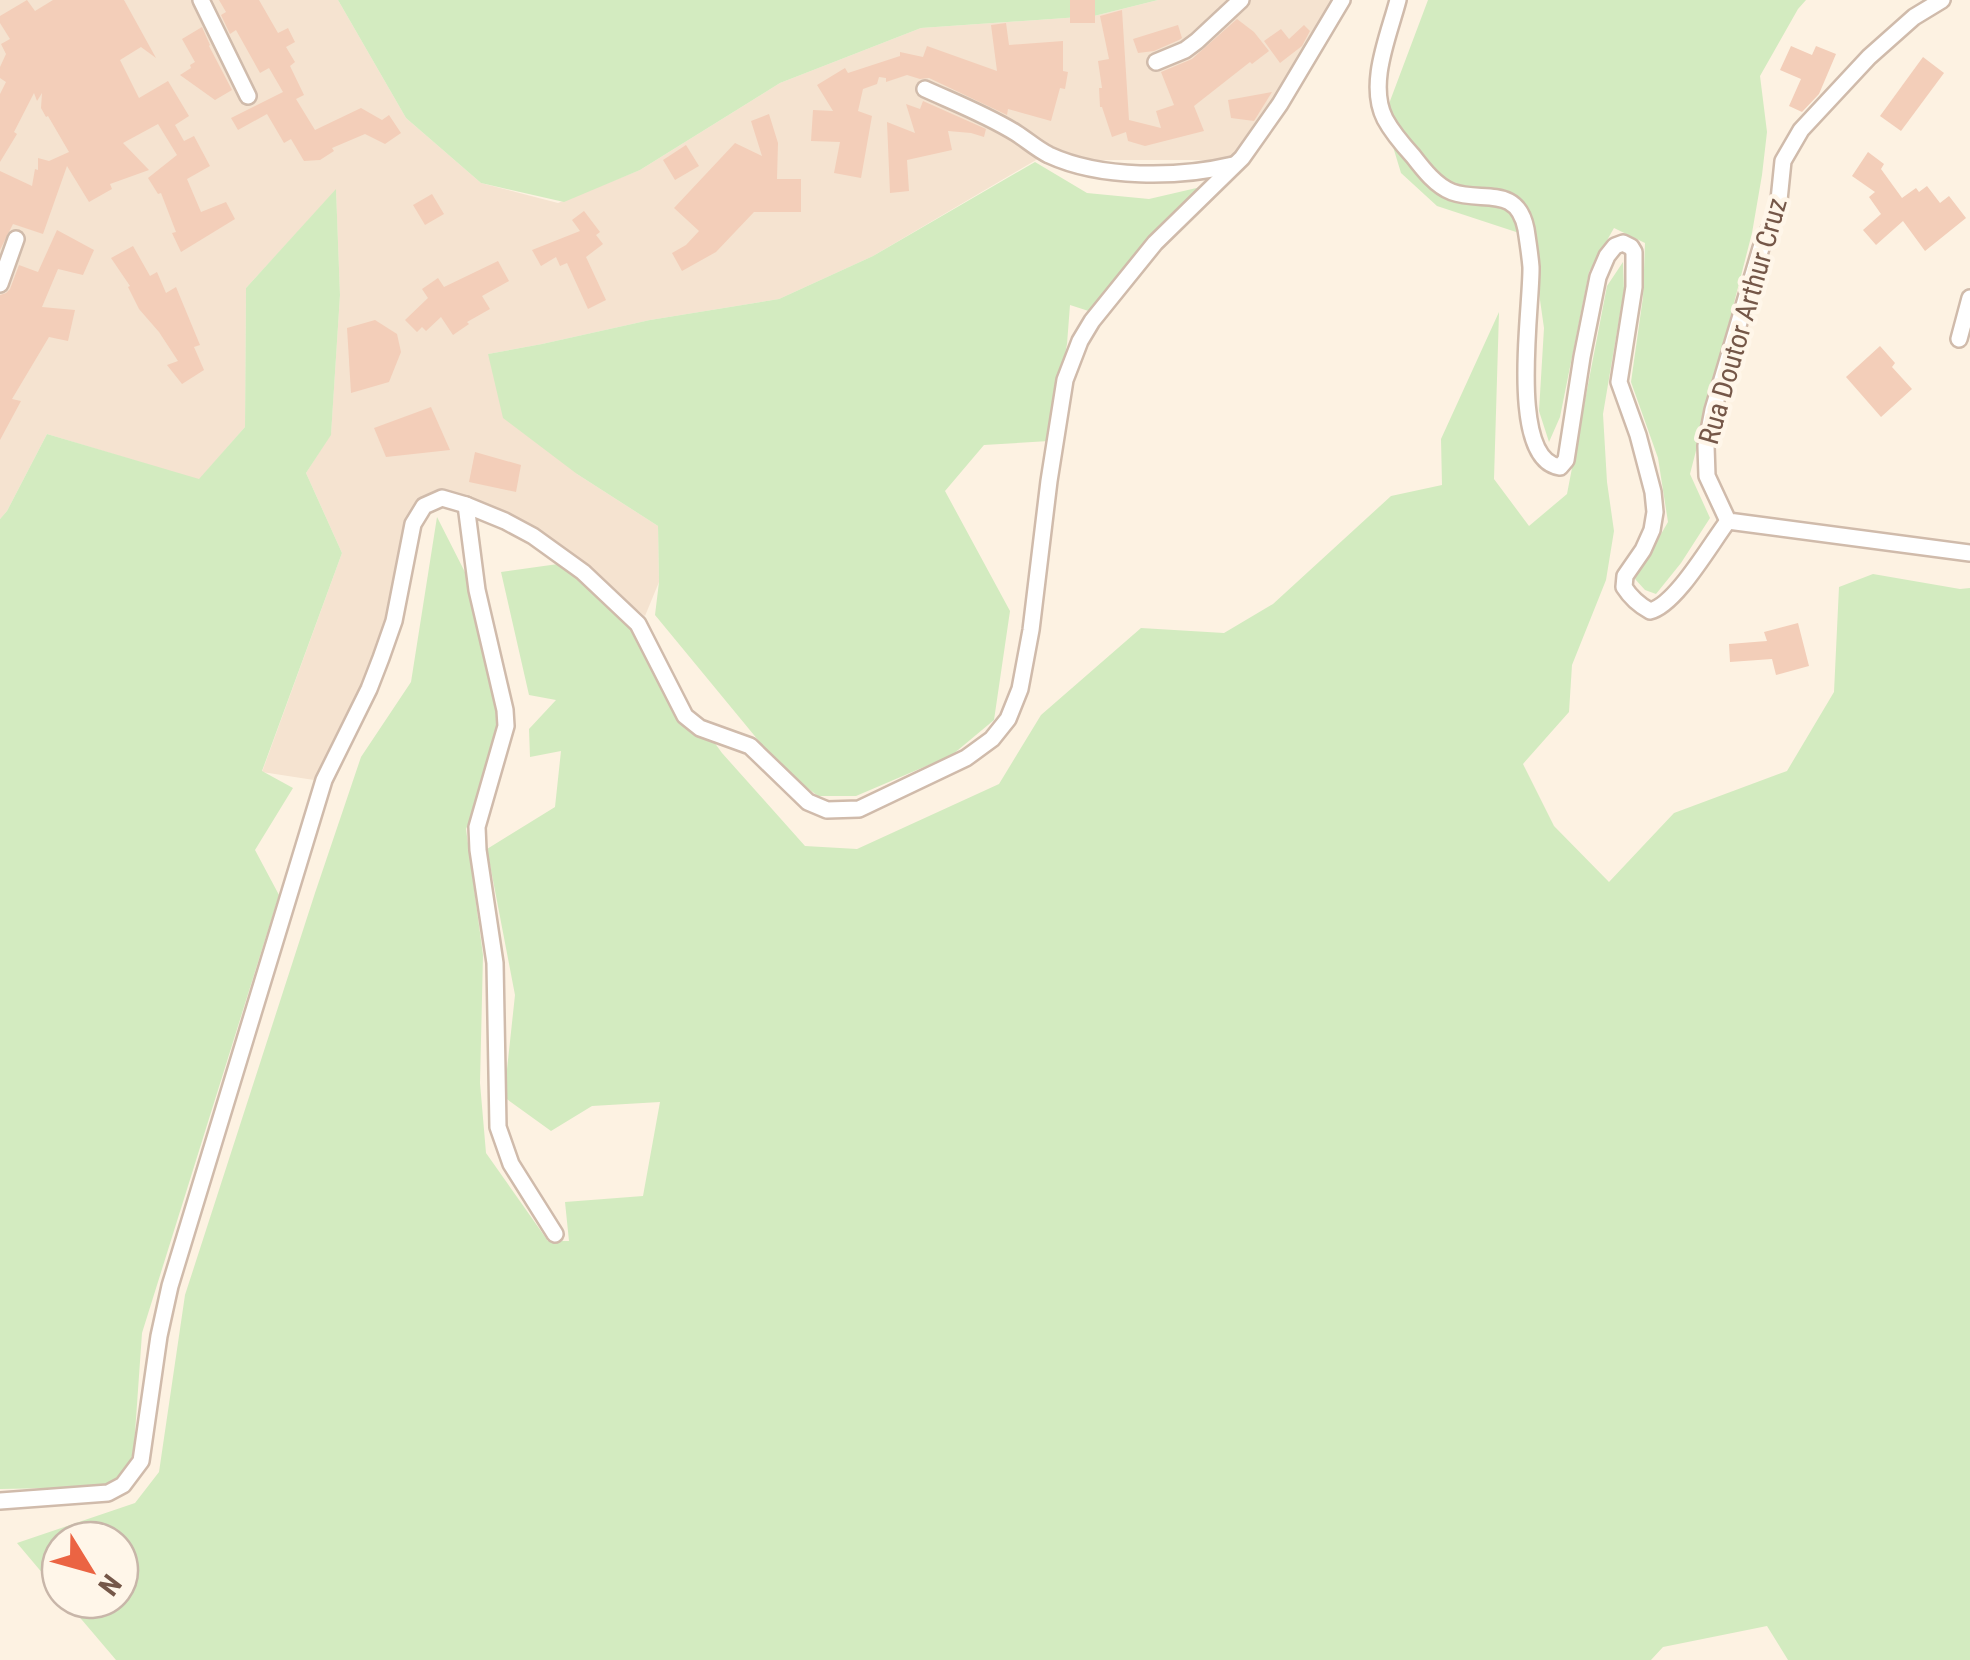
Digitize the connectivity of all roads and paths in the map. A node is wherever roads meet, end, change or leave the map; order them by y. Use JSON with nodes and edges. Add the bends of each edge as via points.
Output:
{"nodes":[{"id":1,"x":201,"y":0,"type":"edge"},
{"id":2,"x":1241,"y":0,"type":"edge"},
{"id":3,"x":1342,"y":0,"type":"edge"},
{"id":4,"x":1398,"y":0,"type":"edge"},
{"id":5,"x":1942,"y":0,"type":"edge"},
{"id":6,"x":1156,"y":62,"type":"dead end"},
{"id":7,"x":925,"y":89,"type":"dead end"},
{"id":8,"x":248,"y":96,"type":"dead end"},
{"id":9,"x":1236,"y":164,"type":"junction"},
{"id":10,"x":16,"y":239,"type":"dead end"},
{"id":11,"x":0,"y":284,"type":"edge"},
{"id":12,"x":1970,"y":298,"type":"edge"},
{"id":13,"x":1959,"y":339,"type":"dead end"},
{"id":14,"x":466,"y":505,"type":"junction"},
{"id":15,"x":1728,"y":521,"type":"junction"},
{"id":16,"x":1970,"y":553,"type":"edge"},
{"id":17,"x":556,"y":1234,"type":"dead end"},
{"id":18,"x":0,"y":1501,"type":"edge"}],
"edges":[{"from":1,"to":8,"type":"street"},
{"from":2,"to":6,"type":"street","via":[[1197,42]]},
{"from":3,"to":9,"type":"street"},
{"from":4,"to":15,"type":"street","via":[[1379,82],[1384,118],[1448,191],[1504,198],[1523,217],[1531,266],[1525,400],[1535,440],[1553,466],[1566,460],[1598,277],[1615,246],[1623,243],[1634,252],[1618,382],[1656,512],[1626,576],[1631,597],[1650,611],[1659,609]]},
{"from":5,"to":15,"type":"street","name":"Rua Doutor Arthur Cruz","via":[[1869,57],[1801,130],[1784,161],[1778,210],[1761,248],[1706,446],[1707,476]]},
{"from":7,"to":9,"type":"street","via":[[983,114],[1048,155],[1088,167],[1152,176]]},
{"from":9,"to":14,"type":"street","via":[[1155,243],[1092,321],[1072,360],[1026,664],[1008,719],[966,758],[859,809],[827,810],[808,802],[750,746],[693,723],[622,607],[533,536]]},
{"from":10,"to":11,"type":"street"},
{"from":12,"to":13,"type":"street"},
{"from":14,"to":17,"type":"street","via":[[506,710],[477,839],[494,963],[498,1127],[511,1164]]},
{"from":14,"to":18,"type":"street","via":[[438,498],[413,524],[394,621],[324,780],[170,1286],[141,1461],[123,1486],[108,1493]]},
{"from":15,"to":16,"type":"street"}]}
